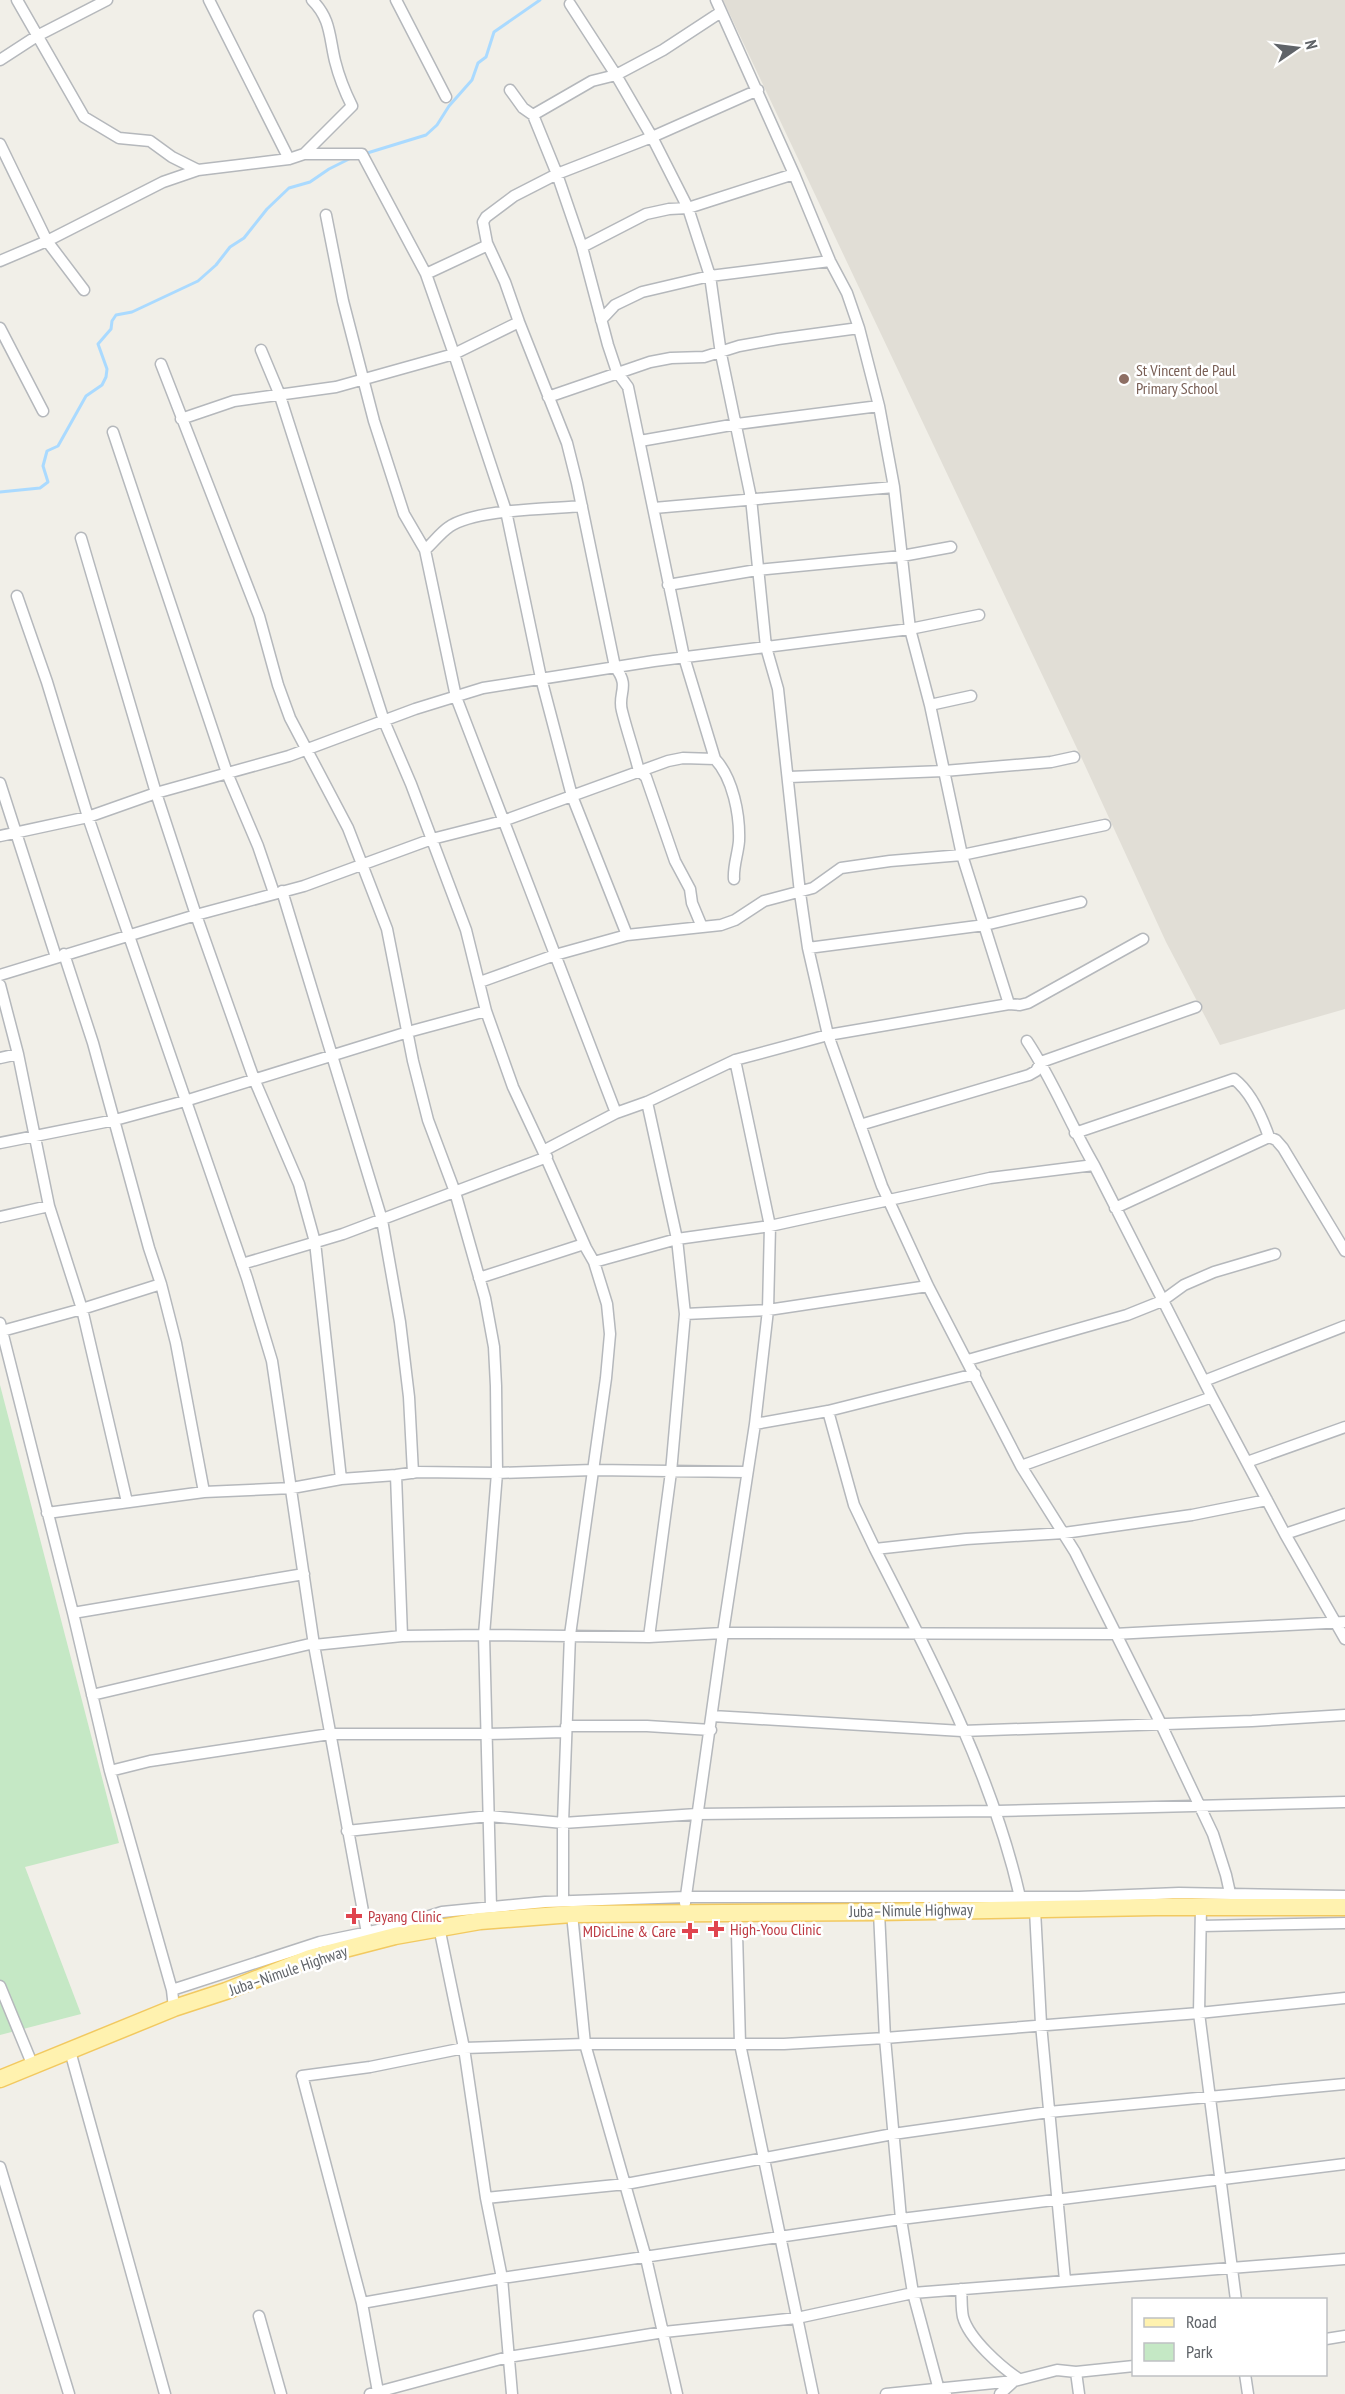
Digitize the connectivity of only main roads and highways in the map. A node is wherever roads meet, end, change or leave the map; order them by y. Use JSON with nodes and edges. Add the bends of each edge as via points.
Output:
{"nodes":[{"id":1,"x":1345,"y":1907,"type":"edge"},
{"id":2,"x":0,"y":2079,"type":"edge"}],
"edges":[{"from":1,"to":2,"type":"main road","name":"Juba–Nimule Highway","via":[[1230,1900],[1201,1907],[879,1912],[685,1905],[567,1907],[439,1927],[310,1958]]}]}
